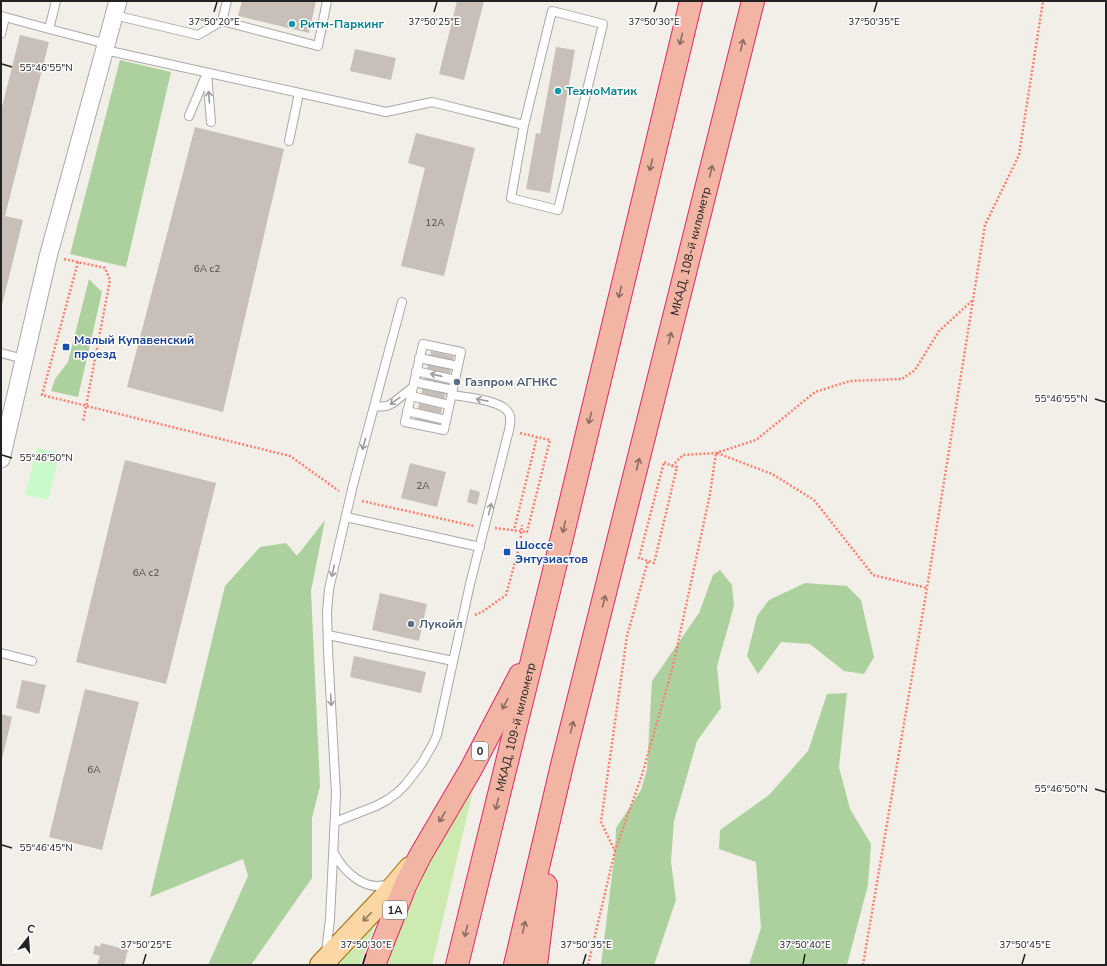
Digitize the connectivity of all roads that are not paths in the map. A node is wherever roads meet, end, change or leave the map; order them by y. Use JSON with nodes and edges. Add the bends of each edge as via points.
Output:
{"nodes":[{"id":1,"x":56,"y":1,"type":"edge"},
{"id":2,"x":227,"y":1,"type":"edge"},
{"id":3,"x":327,"y":1,"type":"edge"},
{"id":4,"x":691,"y":1,"type":"edge"},
{"id":5,"x":753,"y":1,"type":"edge"},
{"id":6,"x":116,"y":8,"type":"edge"},
{"id":7,"x":3,"y":16,"type":"edge"},
{"id":8,"x":222,"y":21,"type":"junction"},
{"id":9,"x":49,"y":29,"type":"junction"},
{"id":10,"x":1,"y":34,"type":"edge"},
{"id":11,"x":106,"y":47,"type":"junction"},
{"id":12,"x":207,"y":73,"type":"junction"},
{"id":13,"x":299,"y":93,"type":"junction"},
{"id":14,"x":386,"y":112,"type":"junction"},
{"id":15,"x":401,"y":115,"type":"dead end"},
{"id":16,"x":189,"y":116,"type":"dead end"},
{"id":17,"x":211,"y":122,"type":"dead end"},
{"id":18,"x":524,"y":124,"type":"junction"},
{"id":19,"x":289,"y":140,"type":"dead end"},
{"id":20,"x":402,"y":302,"type":"dead end"},
{"id":21,"x":1,"y":353,"type":"edge"},
{"id":22,"x":420,"y":358,"type":"junction"},
{"id":23,"x":24,"y":360,"type":"junction"},
{"id":24,"x":458,"y":366,"type":"junction"},
{"id":25,"x":416,"y":371,"type":"junction"},
{"id":26,"x":455,"y":380,"type":"junction"},
{"id":27,"x":414,"y":384,"type":"junction"},
{"id":28,"x":452,"y":392,"type":"junction"},
{"id":29,"x":411,"y":396,"type":"junction"},
{"id":30,"x":449,"y":405,"type":"junction"},
{"id":31,"x":374,"y":407,"type":"junction"},
{"id":32,"x":1,"y":459,"type":"edge"},
{"id":33,"x":346,"y":517,"type":"junction"},
{"id":34,"x":480,"y":547,"type":"junction"},
{"id":35,"x":328,"y":635,"type":"junction"},
{"id":36,"x":536,"y":644,"type":"junction"},
{"id":37,"x":1,"y":653,"type":"edge"},
{"id":38,"x":32,"y":661,"type":"dead end"},
{"id":39,"x":453,"y":661,"type":"junction"},
{"id":40,"x":562,"y":765,"type":"junction"},
{"id":41,"x":335,"y":822,"type":"junction"},
{"id":42,"x":334,"y":852,"type":"junction"},
{"id":43,"x":420,"y":856,"type":"junction"},
{"id":44,"x":401,"y":878,"type":"junction"},
{"id":45,"x":322,"y":964,"type":"edge"},
{"id":46,"x":374,"y":965,"type":"edge"},
{"id":47,"x":458,"y":965,"type":"edge"},
{"id":48,"x":515,"y":965,"type":"edge"},
{"id":49,"x":536,"y":965,"type":"edge"}],
"edges":[{"from":1,"to":9,"type":"lane"},
{"from":2,"to":8,"type":"lane"},
{"from":3,"to":8,"type":"lane","via":[[318,46]]},
{"from":4,"to":36,"type":"highway","name":"МКАД, 109-й километр","one_way":true},
{"from":40,"to":5,"type":"highway","name":"МКАД, 108-й километр","one_way":true},
{"from":6,"to":8,"type":"lane","via":[[198,35]]},
{"from":6,"to":11,"type":"street"},
{"from":7,"to":9,"type":"lane"},
{"from":7,"to":10,"type":"lane"},
{"from":9,"to":11,"type":"lane"},
{"from":11,"to":12,"type":"lane"},
{"from":11,"to":23,"type":"street","via":[[48,257]]},
{"from":12,"to":13,"type":"lane"},
{"from":12,"to":16,"type":"lane"},
{"from":17,"to":12,"type":"lane","one_way":true},
{"from":13,"to":14,"type":"lane"},
{"from":13,"to":19,"type":"lane"},
{"from":14,"to":15,"type":"lane"},
{"from":14,"to":18,"type":"lane","via":[[432,102]]},
{"from":18,"to":18,"type":"lane","via":[[511,198],[558,210],[603,24],[552,11]]},
{"from":20,"to":31,"type":"lane"},
{"from":21,"to":23,"type":"lane"},
{"from":22,"to":24,"type":"lane"},
{"from":22,"to":24,"type":"lane","via":[[423,344],[454,350],[461,352]]},
{"from":22,"to":25,"type":"lane"},
{"from":23,"to":32,"type":"street"},
{"from":24,"to":26,"type":"lane"},
{"from":26,"to":25,"type":"lane","one_way":true},
{"from":25,"to":27,"type":"lane"},
{"from":26,"to":28,"type":"lane"},
{"from":27,"to":28,"type":"lane"},
{"from":27,"to":29,"type":"lane"},
{"from":27,"to":31,"type":"lane","one_way":true,"via":[[394,403]]},
{"from":28,"to":30,"type":"lane"},
{"from":34,"to":28,"type":"lane","one_way":true,"via":[[509,430],[510,416],[508,410],[502,406]]},
{"from":29,"to":30,"type":"lane"},
{"from":29,"to":30,"type":"lane","via":[[407,411],[446,420]]},
{"from":31,"to":33,"type":"lane","one_way":true},
{"from":33,"to":34,"type":"lane"},
{"from":33,"to":35,"type":"lane","one_way":true,"via":[[329,589]]},
{"from":34,"to":39,"type":"lane"},
{"from":35,"to":39,"type":"lane"},
{"from":35,"to":41,"type":"lane","one_way":true,"via":[[336,794]]},
{"from":36,"to":43,"type":"highway","number":"0","one_way":true,"via":[[471,769]]},
{"from":36,"to":47,"type":"highway","name":"МКАД, 109-й километр","one_way":true},
{"from":37,"to":38,"type":"lane"},
{"from":39,"to":41,"type":"lane","via":[[437,735],[422,763],[406,784],[387,800]]},
{"from":48,"to":40,"type":"highway","one_way":true},
{"from":40,"to":49,"type":"highway"},
{"from":41,"to":42,"type":"lane"},
{"from":42,"to":44,"type":"lane","via":[[339,862],[355,878],[373,886],[385,886]]},
{"from":42,"to":45,"type":"lane","via":[[329,935]]},
{"from":43,"to":44,"type":"main road","number":"0"},
{"from":43,"to":46,"type":"highway","number":"1A","via":[[405,886]]},
{"from":44,"to":45,"type":"main road","number":"0","one_way":true}]}
